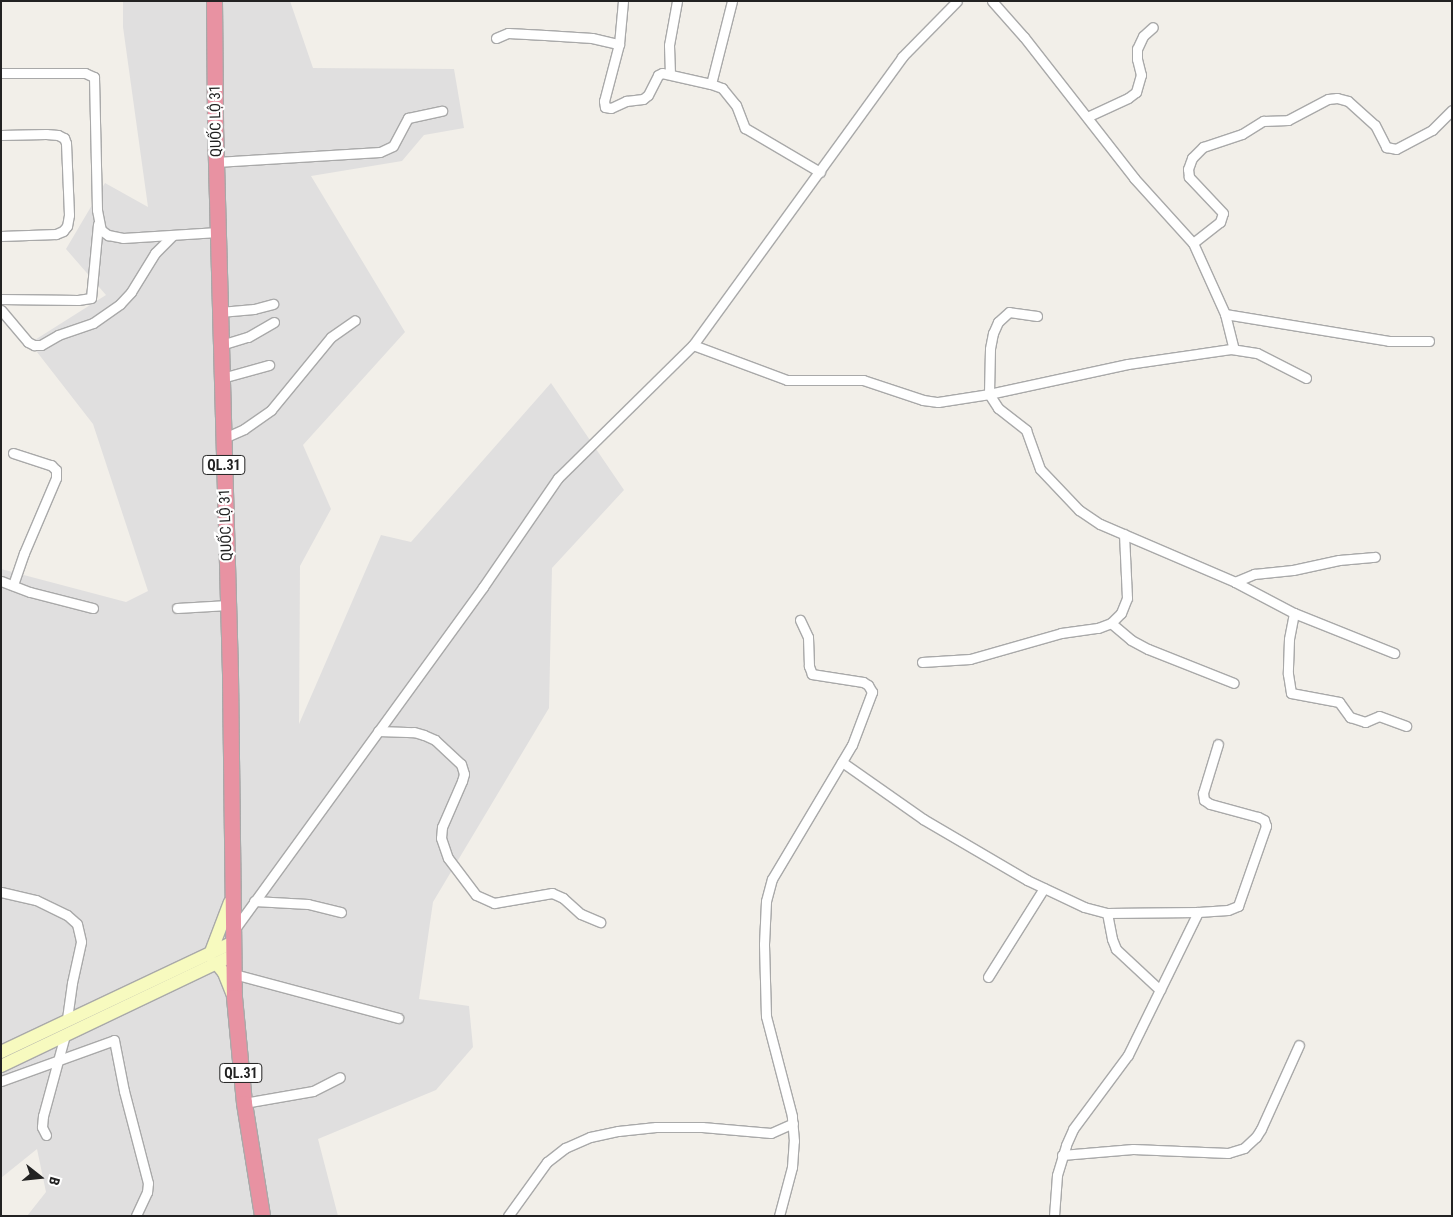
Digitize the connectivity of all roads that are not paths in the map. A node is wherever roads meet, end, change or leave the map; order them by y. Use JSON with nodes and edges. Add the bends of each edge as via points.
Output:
{"nodes":[{"id":1,"x":214,"y":1,"type":"edge"},
{"id":2,"x":623,"y":1,"type":"edge"},
{"id":3,"x":677,"y":1,"type":"edge"},
{"id":4,"x":732,"y":1,"type":"edge"},
{"id":5,"x":957,"y":1,"type":"edge"},
{"id":6,"x":992,"y":1,"type":"edge"},
{"id":7,"x":1153,"y":26,"type":"dead end"},
{"id":8,"x":496,"y":38,"type":"dead end"},
{"id":9,"x":619,"y":44,"type":"junction"},
{"id":10,"x":1,"y":73,"type":"edge"},
{"id":11,"x":670,"y":74,"type":"junction"},
{"id":12,"x":711,"y":84,"type":"junction"},
{"id":13,"x":1452,"y":110,"type":"edge"},
{"id":14,"x":442,"y":111,"type":"dead end"},
{"id":15,"x":1087,"y":116,"type":"junction"},
{"id":16,"x":1,"y":135,"type":"edge"},
{"id":17,"x":216,"y":162,"type":"junction"},
{"id":18,"x":820,"y":172,"type":"junction"},
{"id":19,"x":98,"y":222,"type":"junction"},
{"id":20,"x":218,"y":232,"type":"junction"},
{"id":21,"x":174,"y":235,"type":"junction"},
{"id":22,"x":1,"y":236,"type":"edge"},
{"id":23,"x":1193,"y":243,"type":"junction"},
{"id":24,"x":1,"y":299,"type":"edge"},
{"id":25,"x":273,"y":304,"type":"dead end"},
{"id":26,"x":1,"y":310,"type":"edge"},
{"id":27,"x":220,"y":312,"type":"junction"},
{"id":28,"x":1225,"y":314,"type":"junction"},
{"id":29,"x":1037,"y":316,"type":"dead end"},
{"id":30,"x":355,"y":320,"type":"dead end"},
{"id":31,"x":274,"y":322,"type":"dead end"},
{"id":32,"x":1429,"y":341,"type":"dead end"},
{"id":33,"x":221,"y":345,"type":"junction"},
{"id":34,"x":693,"y":345,"type":"junction"},
{"id":35,"x":1234,"y":349,"type":"junction"},
{"id":36,"x":269,"y":365,"type":"dead end"},
{"id":37,"x":222,"y":378,"type":"junction"},
{"id":38,"x":1306,"y":378,"type":"dead end"},
{"id":39,"x":990,"y":394,"type":"junction"},
{"id":40,"x":224,"y":438,"type":"junction"},
{"id":41,"x":13,"y":453,"type":"dead end"},
{"id":42,"x":1124,"y":534,"type":"junction"},
{"id":43,"x":1375,"y":557,"type":"dead end"},
{"id":44,"x":1,"y":581,"type":"edge"},
{"id":45,"x":1235,"y":582,"type":"junction"},
{"id":46,"x":13,"y":585,"type":"junction"},
{"id":47,"x":228,"y":605,"type":"junction"},
{"id":48,"x":93,"y":608,"type":"dead end"},
{"id":49,"x":177,"y":608,"type":"dead end"},
{"id":50,"x":1294,"y":613,"type":"junction"},
{"id":51,"x":800,"y":620,"type":"dead end"},
{"id":52,"x":1111,"y":623,"type":"junction"},
{"id":53,"x":1394,"y":653,"type":"dead end"},
{"id":54,"x":922,"y":662,"type":"dead end"},
{"id":55,"x":1234,"y":684,"type":"dead end"},
{"id":56,"x":1406,"y":726,"type":"dead end"},
{"id":57,"x":378,"y":731,"type":"junction"},
{"id":58,"x":1218,"y":744,"type":"dead end"},
{"id":59,"x":842,"y":762,"type":"junction"},
{"id":60,"x":1044,"y":888,"type":"junction"},
{"id":61,"x":1,"y":892,"type":"edge"},
{"id":62,"x":234,"y":892,"type":"junction"},
{"id":63,"x":254,"y":901,"type":"junction"},
{"id":64,"x":341,"y":912,"type":"dead end"},
{"id":65,"x":1198,"y":912,"type":"junction"},
{"id":66,"x":1107,"y":913,"type":"junction"},
{"id":67,"x":600,"y":922,"type":"dead end"},
{"id":68,"x":234,"y":942,"type":"junction"},
{"id":69,"x":212,"y":957,"type":"junction"},
{"id":70,"x":234,"y":974,"type":"junction"},
{"id":71,"x":988,"y":977,"type":"dead end"},
{"id":72,"x":1160,"y":990,"type":"junction"},
{"id":73,"x":234,"y":998,"type":"junction"},
{"id":74,"x":398,"y":1018,"type":"dead end"},
{"id":75,"x":68,"y":1020,"type":"junction"},
{"id":76,"x":65,"y":1035,"type":"junction"},
{"id":77,"x":1298,"y":1045,"type":"dead end"},
{"id":78,"x":1,"y":1052,"type":"edge"},
{"id":79,"x":59,"y":1061,"type":"junction"},
{"id":80,"x":1,"y":1066,"type":"edge"},
{"id":81,"x":340,"y":1078,"type":"dead end"},
{"id":82,"x":1,"y":1081,"type":"edge"},
{"id":83,"x":244,"y":1103,"type":"junction"},
{"id":84,"x":793,"y":1122,"type":"junction"},
{"id":85,"x":46,"y":1135,"type":"dead end"},
{"id":86,"x":1062,"y":1155,"type":"junction"},
{"id":87,"x":136,"y":1216,"type":"edge"},
{"id":88,"x":262,"y":1216,"type":"edge"},
{"id":89,"x":508,"y":1216,"type":"edge"},
{"id":90,"x":779,"y":1216,"type":"edge"},
{"id":91,"x":1054,"y":1216,"type":"edge"}],
"edges":[{"from":1,"to":17,"type":"highway","name":"QUỐC LỘ 31","number":"QL.31"},
{"from":2,"to":9,"type":"street"},
{"from":3,"to":11,"type":"street","via":[[669,45]]},
{"from":4,"to":12,"type":"street"},
{"from":5,"to":18,"type":"street","via":[[902,57]]},
{"from":6,"to":15,"type":"street"},
{"from":7,"to":15,"type":"street","via":[[1143,36],[1137,50],[1142,75],[1136,92]]},
{"from":8,"to":9,"type":"street","via":[[508,34],[545,35],[592,38]]},
{"from":9,"to":11,"type":"street","via":[[605,107],[643,99],[658,75]]},
{"from":10,"to":19,"type":"street","via":[[85,72],[94,77]]},
{"from":11,"to":12,"type":"street"},
{"from":12,"to":18,"type":"street","via":[[722,88],[736,106],[745,128]]},
{"from":13,"to":23,"type":"street","via":[[1432,130],[1396,149],[1386,147],[1375,125],[1348,101],[1337,98],[1328,99],[1288,120],[1263,121],[1242,134],[1203,147],[1192,158],[1189,177],[1223,214],[1220,222]]},
{"from":14,"to":17,"type":"street","via":[[408,118],[393,146],[380,152]]},
{"from":15,"to":23,"type":"street","via":[[1134,178]]},
{"from":16,"to":22,"type":"street","via":[[58,134],[64,138],[69,214],[67,226],[56,234]]},
{"from":17,"to":20,"type":"highway","name":"QUỐC LỘ 31","number":"QL.31"},
{"from":18,"to":34,"type":"street"},
{"from":19,"to":21,"type":"street","via":[[108,235],[124,238]]},
{"from":19,"to":24,"type":"street","via":[[91,298]]},
{"from":20,"to":21,"type":"street"},
{"from":20,"to":27,"type":"highway","name":"QUỐC LỘ 31","number":"QL.31"},
{"from":21,"to":26,"type":"street","via":[[155,253],[120,304],[93,323],[34,345]]},
{"from":23,"to":28,"type":"street"},
{"from":25,"to":27,"type":"street"},
{"from":27,"to":33,"type":"highway","name":"QUỐC LỘ 31","number":"QL.31"},
{"from":28,"to":32,"type":"street","via":[[1389,341]]},
{"from":28,"to":35,"type":"street"},
{"from":29,"to":39,"type":"street","via":[[1009,312],[998,322],[990,349]]},
{"from":30,"to":40,"type":"street","via":[[331,337],[272,410],[252,425]]},
{"from":31,"to":33,"type":"street","via":[[248,337]]},
{"from":33,"to":37,"type":"highway","name":"QUỐC LỘ 31","number":"QL.31"},
{"from":34,"to":39,"type":"street","via":[[787,380],[863,380],[930,402]]},
{"from":34,"to":57,"type":"street","via":[[558,478]]},
{"from":35,"to":38,"type":"street","via":[[1265,356]]},
{"from":35,"to":39,"type":"street","via":[[1128,364]]},
{"from":36,"to":37,"type":"street"},
{"from":37,"to":40,"type":"highway","name":"QUỐC LỘ 31","number":"QL.31"},
{"from":39,"to":42,"type":"street","via":[[998,408],[1026,430],[1036,462],[1047,478],[1086,515]]},
{"from":40,"to":47,"type":"highway","name":"QUỐC LỘ 31","number":"QL.31"},
{"from":41,"to":46,"type":"street","via":[[51,465],[56,470],[56,478]]},
{"from":42,"to":45,"type":"street"},
{"from":42,"to":52,"type":"street","via":[[1127,598],[1121,613]]},
{"from":43,"to":45,"type":"street","via":[[1254,574]]},
{"from":44,"to":46,"type":"street"},
{"from":45,"to":50,"type":"street"},
{"from":46,"to":48,"type":"street"},
{"from":47,"to":49,"type":"street"},
{"from":47,"to":62,"type":"highway","name":"QUỐC LỘ 31","number":"QL.31"},
{"from":50,"to":53,"type":"street"},
{"from":50,"to":56,"type":"street","via":[[1288,639],[1291,692],[1339,702],[1350,717],[1365,722],[1379,716]]},
{"from":51,"to":59,"type":"street","via":[[808,637],[812,674],[863,682],[872,689],[861,726]]},
{"from":52,"to":54,"type":"street","via":[[1061,633],[970,659]]},
{"from":52,"to":55,"type":"street","via":[[1139,645]]},
{"from":57,"to":63,"type":"street"},
{"from":57,"to":67,"type":"street","via":[[424,735],[435,740],[461,764],[464,774],[442,827],[441,838],[448,858],[476,895],[494,903],[552,894]]},
{"from":58,"to":65,"type":"street","via":[[1203,793],[1204,800],[1261,818],[1266,826],[1238,906]]},
{"from":59,"to":60,"type":"street","via":[[923,819]]},
{"from":59,"to":84,"type":"street","via":[[772,880],[766,900],[766,1016]]},
{"from":60,"to":66,"type":"street","via":[[1084,907]]},
{"from":60,"to":71,"type":"street"},
{"from":61,"to":75,"type":"street","via":[[36,900],[67,915],[77,924],[81,942]]},
{"from":62,"to":68,"type":"highway","name":"QUỐC LỘ 31","number":"QL.31"},
{"from":62,"to":69,"type":"street"},
{"from":63,"to":64,"type":"street","via":[[308,904]]},
{"from":63,"to":68,"type":"street"},
{"from":65,"to":66,"type":"street"},
{"from":65,"to":72,"type":"street"},
{"from":66,"to":72,"type":"street","via":[[1116,949]]},
{"from":68,"to":69,"type":"street"},
{"from":68,"to":70,"type":"highway","number":"QL.31"},
{"from":69,"to":73,"type":"street","via":[[224,973]]},
{"from":69,"to":75,"type":"street"},
{"from":69,"to":76,"type":"street"},
{"from":70,"to":73,"type":"highway","number":"QL.31"},
{"from":70,"to":74,"type":"street"},
{"from":72,"to":86,"type":"street","via":[[1122,1065],[1073,1129]]},
{"from":73,"to":83,"type":"highway","number":"QL.31"},
{"from":75,"to":78,"type":"street"},
{"from":76,"to":79,"type":"street"},
{"from":76,"to":80,"type":"street"},
{"from":77,"to":86,"type":"street","via":[[1261,1128],[1244,1148],[1228,1152],[1133,1149]]},
{"from":79,"to":82,"type":"street"},
{"from":79,"to":85,"type":"street","via":[[43,1116],[42,1127]]},
{"from":79,"to":87,"type":"street","via":[[114,1040],[148,1183]]},
{"from":81,"to":83,"type":"street","via":[[313,1091]]},
{"from":83,"to":88,"type":"highway","number":"QL.31"},
{"from":84,"to":89,"type":"street","via":[[771,1133],[656,1127],[590,1138],[565,1148],[547,1162]]},
{"from":84,"to":90,"type":"street","via":[[792,1167]]},
{"from":86,"to":91,"type":"street"}]}
